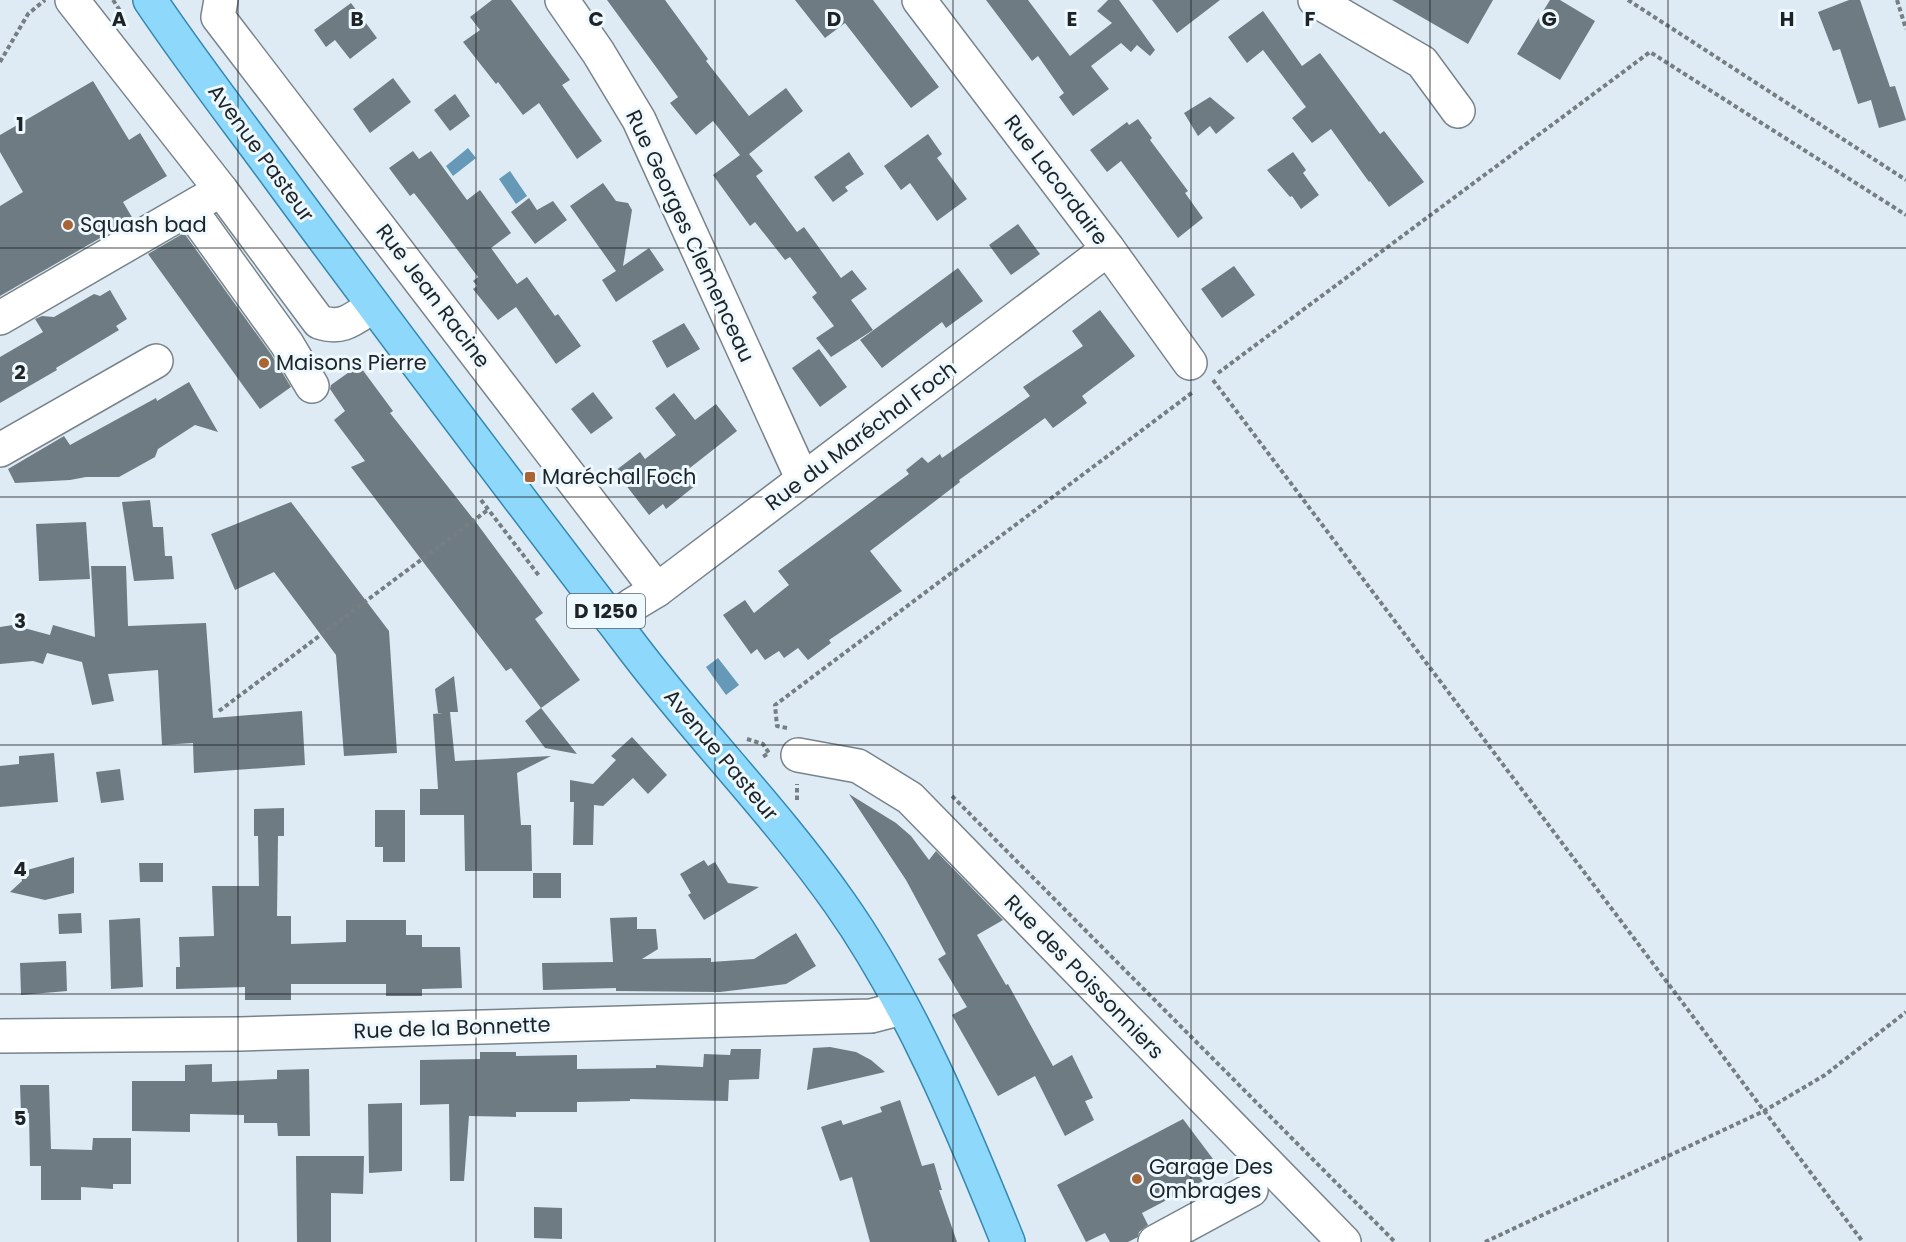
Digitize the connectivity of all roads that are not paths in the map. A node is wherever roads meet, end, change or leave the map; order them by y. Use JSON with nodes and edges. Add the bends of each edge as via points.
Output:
{"nodes":[{"id":1,"x":72,"y":0,"type":"edge"},
{"id":2,"x":221,"y":0,"type":"edge"},
{"id":3,"x":562,"y":0,"type":"edge"},
{"id":4,"x":919,"y":0,"type":"edge"},
{"id":5,"x":1315,"y":0,"type":"edge"},
{"id":6,"x":152,"y":4,"type":"edge"},
{"id":7,"x":1458,"y":111,"type":"dead end"},
{"id":8,"x":221,"y":190,"type":"junction"},
{"id":9,"x":190,"y":209,"type":"junction"},
{"id":10,"x":1108,"y":249,"type":"junction"},
{"id":11,"x":373,"y":306,"type":"junction"},
{"id":12,"x":0,"y":318,"type":"edge"},
{"id":13,"x":319,"y":322,"type":"junction"},
{"id":14,"x":287,"y":344,"type":"junction"},
{"id":15,"x":156,"y":361,"type":"dead end"},
{"id":16,"x":1196,"y":374,"type":"road end"},
{"id":17,"x":312,"y":386,"type":"dead end"},
{"id":18,"x":0,"y":450,"type":"edge"},
{"id":19,"x":803,"y":480,"type":"junction"},
{"id":20,"x":657,"y":590,"type":"junction"},
{"id":21,"x":612,"y":620,"type":"junction"},
{"id":22,"x":794,"y":742,"type":"road end"},
{"id":23,"x":902,"y":1008,"type":"junction"},
{"id":24,"x":0,"y":1036,"type":"edge"},
{"id":25,"x":1251,"y":1190,"type":"dead end"},
{"id":26,"x":1008,"y":1242,"type":"edge"},
{"id":27,"x":1155,"y":1242,"type":"edge"},
{"id":28,"x":1344,"y":1242,"type":"edge"}],
"edges":[{"from":1,"to":8,"type":"street"},
{"from":2,"to":20,"type":"street","name":"Rue Jean Racine","via":[[218,17]]},
{"from":3,"to":19,"type":"street","name":"Rue Georges Clemenceau","via":[[639,120]]},
{"from":4,"to":10,"type":"street","name":"Rue Lacordaire"},
{"from":5,"to":7,"type":"street","via":[[1422,62]]},
{"from":6,"to":11,"type":"main road","name":"Avenue Pasteur","number":"D 1250"},
{"from":8,"to":9,"type":"street"},
{"from":8,"to":13,"type":"street"},
{"from":9,"to":12,"type":"street"},
{"from":9,"to":14,"type":"street"},
{"from":10,"to":16,"type":"street","name":"Rue Lacordaire"},
{"from":10,"to":19,"type":"street","name":"Rue du Maréchal Foch"},
{"from":11,"to":13,"type":"street","via":[[332,326]]},
{"from":11,"to":21,"type":"main road","name":"Avenue Pasteur","number":"D 1250"},
{"from":13,"to":14,"type":"street"},
{"from":14,"to":17,"type":"street"},
{"from":15,"to":18,"type":"street"},
{"from":19,"to":20,"type":"street","name":"Rue du Maréchal Foch"},
{"from":20,"to":21,"type":"street","name":"Rue du Maréchal Foch"},
{"from":21,"to":23,"type":"main road","name":"Avenue Pasteur","number":"D 1250","via":[[668,693],[806,856],[842,906]]},
{"from":22,"to":28,"type":"street","name":"Rue des Poissonniers","via":[[858,766],[910,798]]},
{"from":23,"to":24,"type":"street","name":"Rue de la Bonnette","via":[[871,1016],[216,1035]]},
{"from":23,"to":26,"type":"main road","name":"Avenue Pasteur","number":"D 1250","via":[[965,1137]]},
{"from":25,"to":27,"type":"street"}]}
